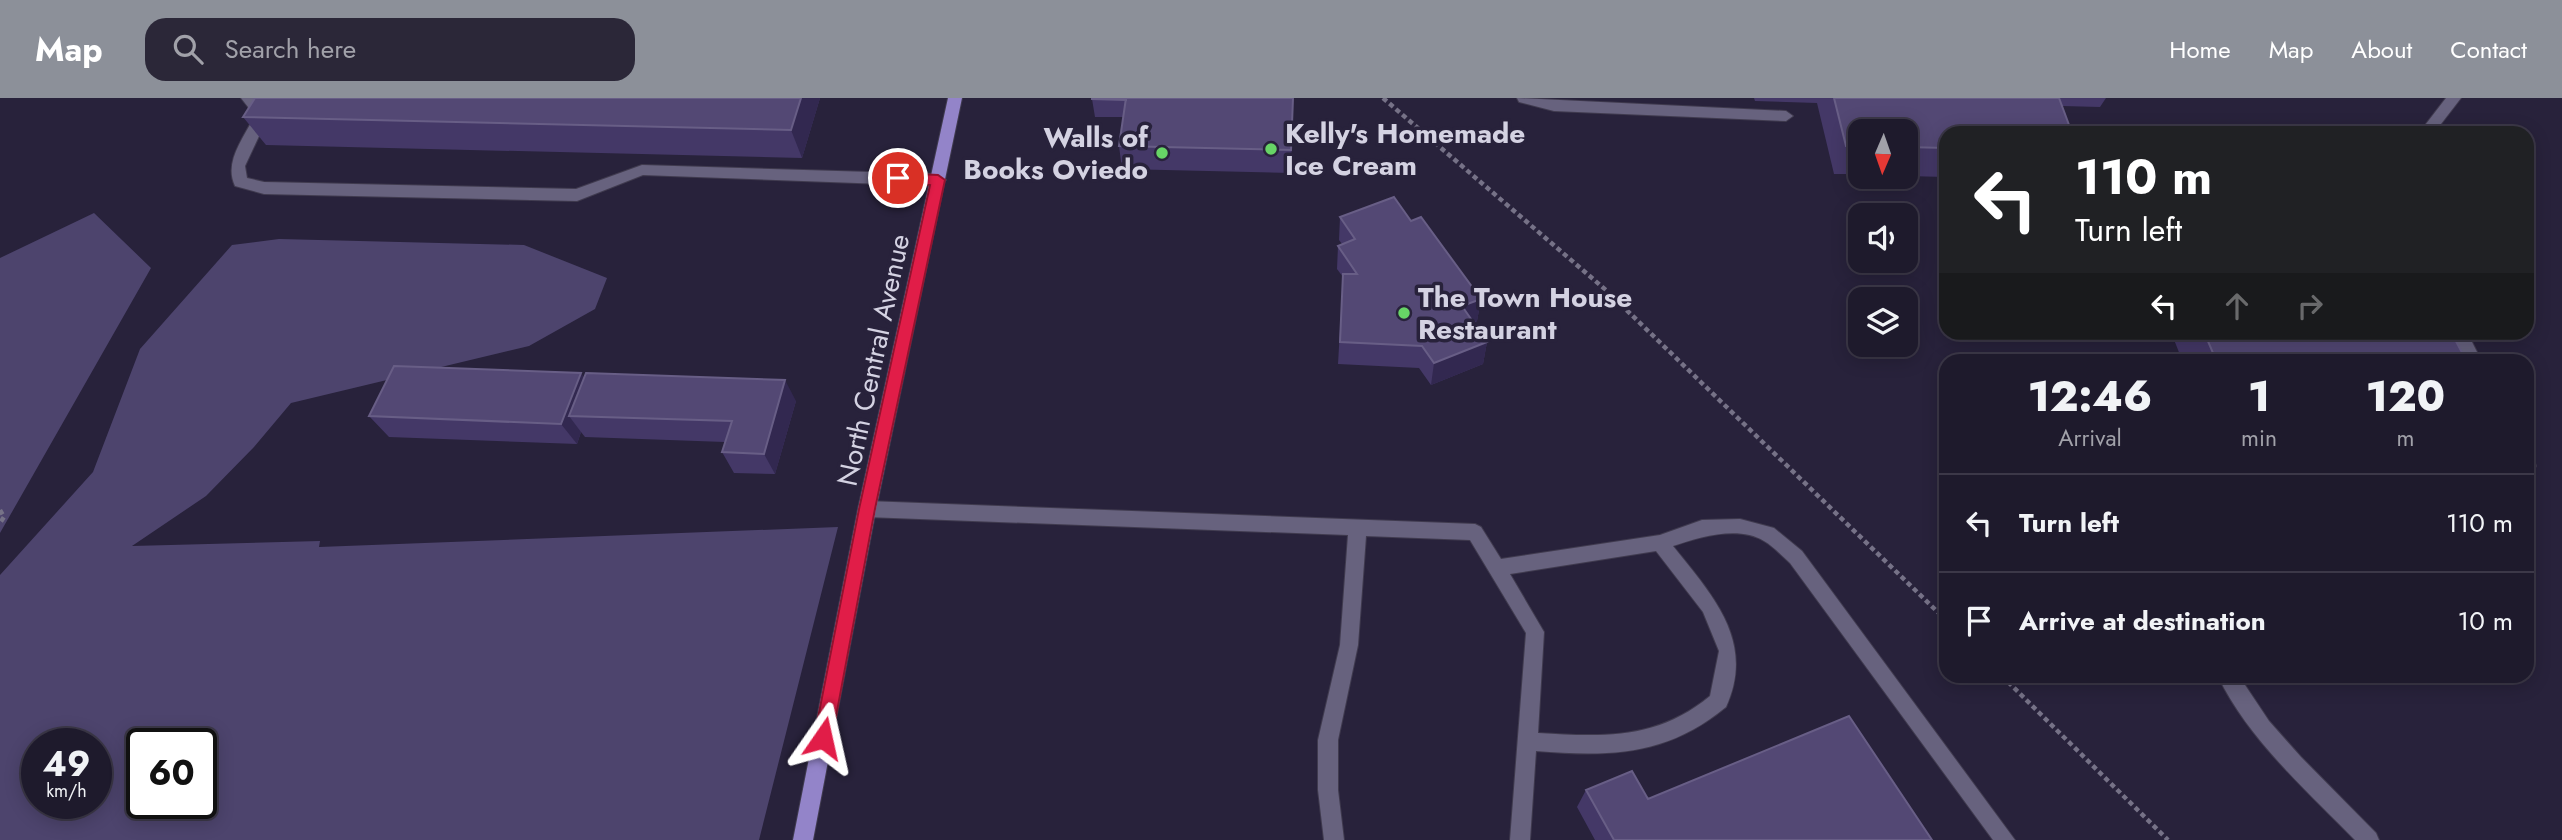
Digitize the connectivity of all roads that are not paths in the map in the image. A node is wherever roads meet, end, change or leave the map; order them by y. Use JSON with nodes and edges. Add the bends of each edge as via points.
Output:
{"nodes":[{"id":1,"x":248,"y":98,"type":"edge"},
{"id":2,"x":955,"y":98,"type":"edge"},
{"id":3,"x":1524,"y":98,"type":"edge"},
{"id":4,"x":2454,"y":98,"type":"edge"},
{"id":5,"x":1786,"y":116,"type":"dead end"},
{"id":6,"x":2432,"y":126,"type":"edge"},
{"id":7,"x":938,"y":180,"type":"junction"},
{"id":8,"x":867,"y":509,"type":"junction"},
{"id":9,"x":1358,"y":528,"type":"junction"},
{"id":10,"x":1660,"y":542,"type":"junction"},
{"id":11,"x":1496,"y":568,"type":"junction"},
{"id":12,"x":2233,"y":683,"type":"edge"},
{"id":13,"x":1527,"y":741,"type":"junction"},
{"id":14,"x":803,"y":840,"type":"edge"},
{"id":15,"x":1334,"y":840,"type":"edge"},
{"id":16,"x":1520,"y":840,"type":"edge"},
{"id":17,"x":2005,"y":840,"type":"edge"},
{"id":18,"x":2369,"y":840,"type":"edge"}],
"edges":[{"from":1,"to":7,"type":"street","via":[[260,119],[237,166],[240,182],[264,188],[577,195],[642,170]]},
{"from":2,"to":7,"type":"main road","name":"North Central Avenue"},
{"from":3,"to":5,"type":"street","via":[[1554,106]]},
{"from":4,"to":6,"type":"street"},
{"from":7,"to":8,"type":"main road","name":"North Central Avenue"},
{"from":8,"to":9,"type":"street"},
{"from":8,"to":14,"type":"main road","name":"North Central Avenue"},
{"from":9,"to":11,"type":"street","via":[[1475,532]]},
{"from":9,"to":15,"type":"street","via":[[1348,653],[1328,741],[1326,774]]},
{"from":10,"to":11,"type":"street"},
{"from":10,"to":13,"type":"street","via":[[1710,607],[1728,651],[1719,701],[1688,724],[1645,739],[1593,746]]},
{"from":10,"to":17,"type":"street","via":[[1702,528],[1740,527],[1768,533],[1796,557]]},
{"from":11,"to":13,"type":"street","via":[[1535,632]]},
{"from":12,"to":18,"type":"street","via":[[2294,764]]},
{"from":13,"to":16,"type":"street"}]}
